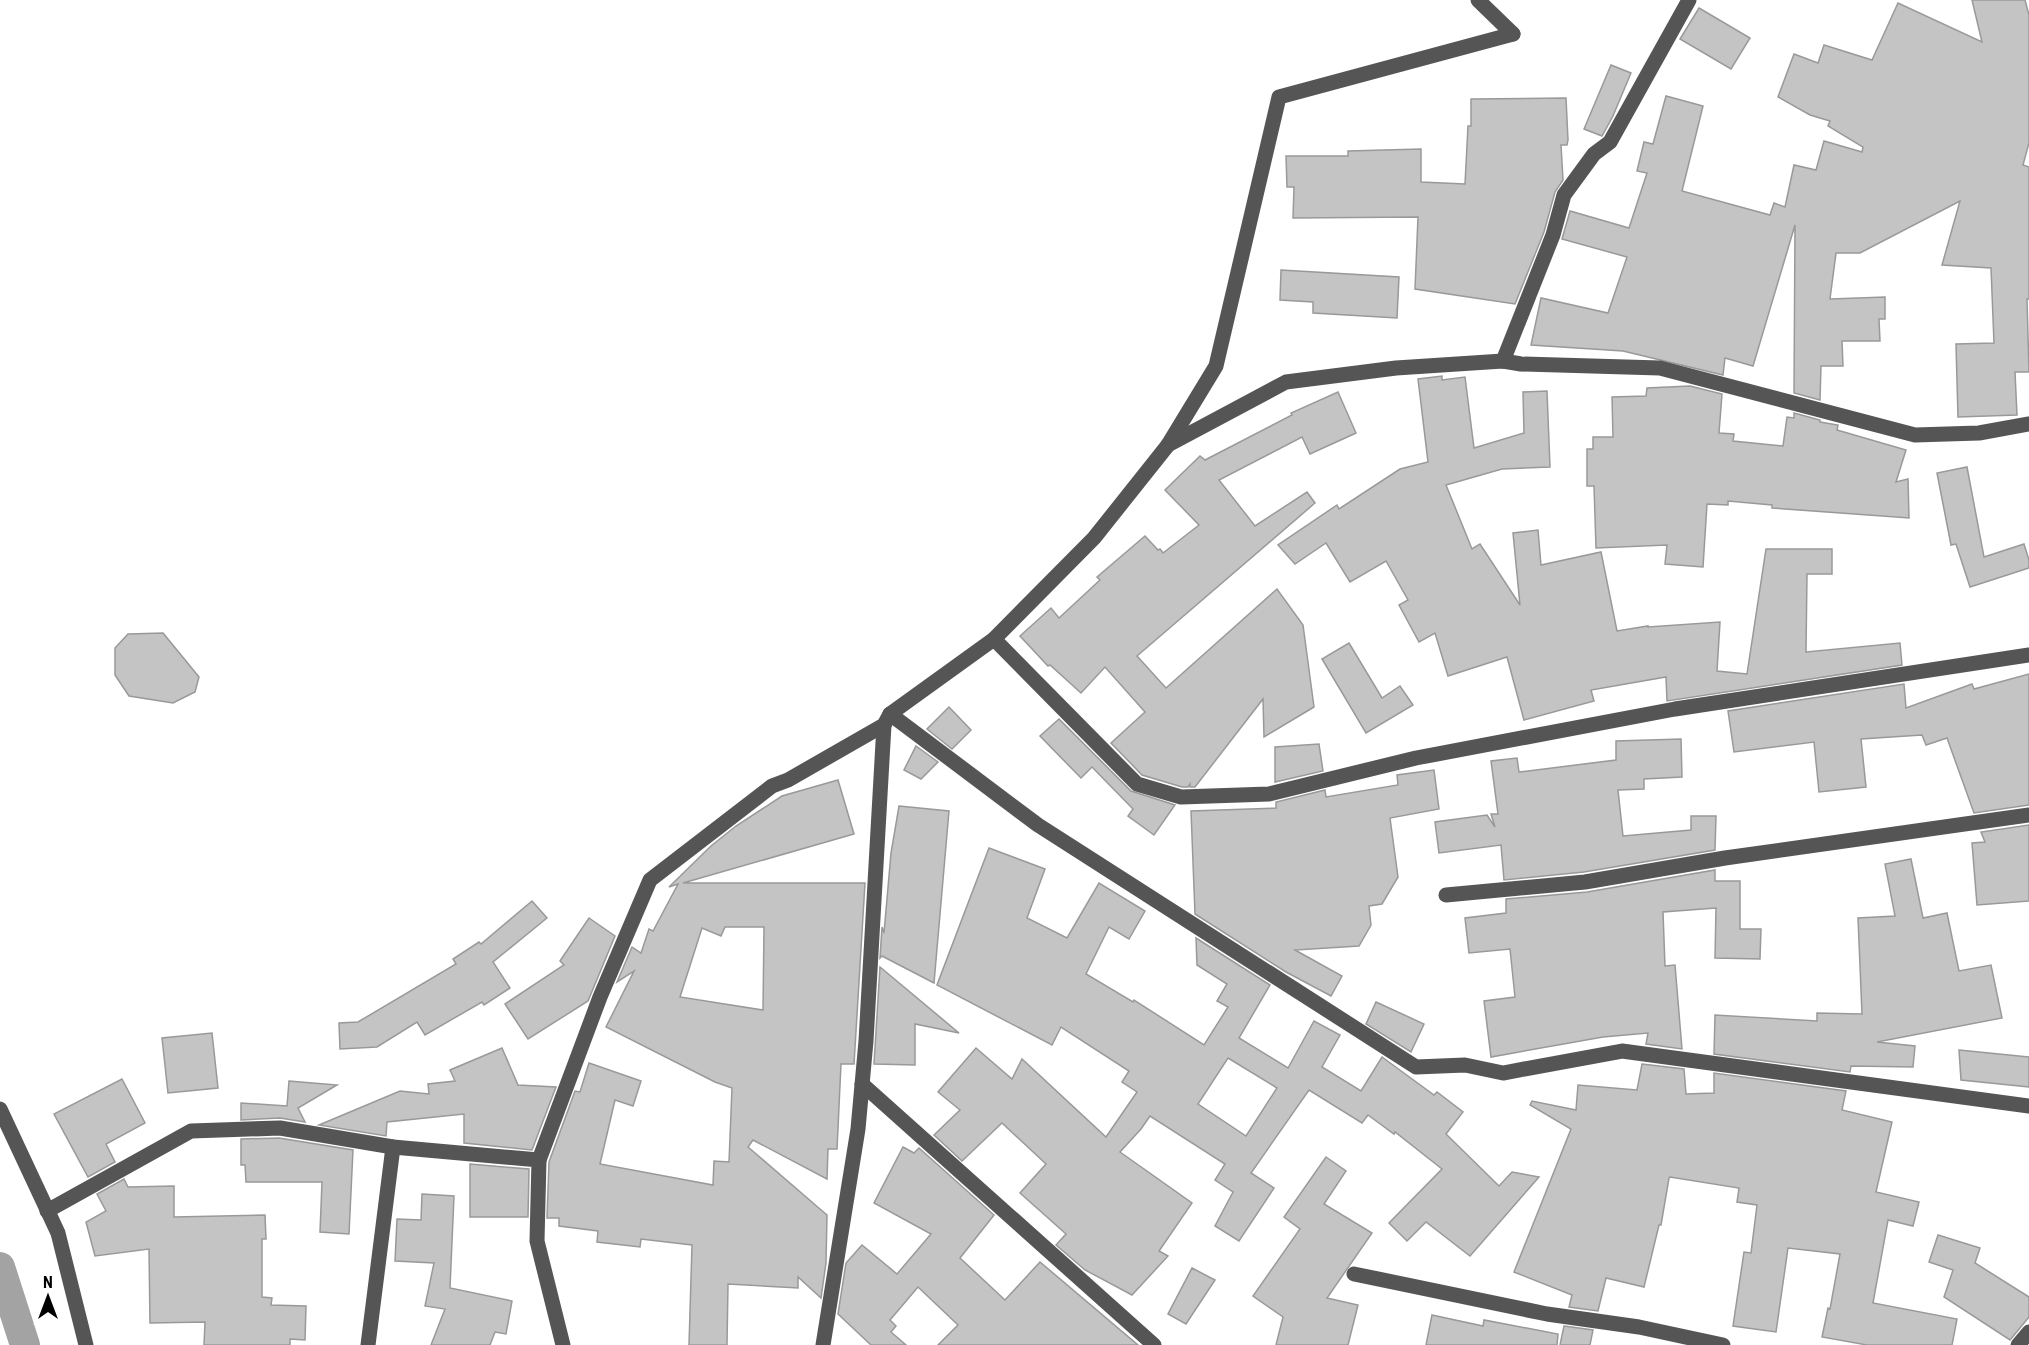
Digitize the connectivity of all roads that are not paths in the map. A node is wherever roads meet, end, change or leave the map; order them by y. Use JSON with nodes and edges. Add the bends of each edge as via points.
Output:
{"nodes":[{"id":1,"x":1478,"y":0,"type":"edge"},
{"id":2,"x":1689,"y":0,"type":"edge"},
{"id":3,"x":1503,"y":361,"type":"junction"},
{"id":4,"x":2029,"y":424,"type":"edge"},
{"id":5,"x":1168,"y":445,"type":"junction"},
{"id":6,"x":993,"y":639,"type":"junction"},
{"id":7,"x":2029,"y":655,"type":"edge"},
{"id":8,"x":887,"y":720,"type":"junction"},
{"id":9,"x":2029,"y":815,"type":"edge"},
{"id":10,"x":1446,"y":895,"type":"dead end"},
{"id":11,"x":862,"y":1084,"type":"junction"},
{"id":12,"x":2029,"y":1106,"type":"edge"},
{"id":13,"x":0,"y":1109,"type":"edge"},
{"id":14,"x":393,"y":1147,"type":"junction"},
{"id":15,"x":539,"y":1160,"type":"junction"},
{"id":16,"x":47,"y":1211,"type":"junction"},
{"id":17,"x":1353,"y":1274,"type":"dead end"},
{"id":18,"x":2029,"y":1332,"type":"edge"},
{"id":19,"x":86,"y":1345,"type":"edge"},
{"id":20,"x":368,"y":1345,"type":"edge"},
{"id":21,"x":563,"y":1345,"type":"edge"},
{"id":22,"x":823,"y":1345,"type":"edge"},
{"id":23,"x":1154,"y":1345,"type":"edge"},
{"id":24,"x":1723,"y":1345,"type":"edge"},
{"id":25,"x":2018,"y":1345,"type":"edge"}],
"edges":[{"from":1,"to":5,"type":"street","via":[[1513,34],[1279,97],[1216,366]]},
{"from":2,"to":3,"type":"street","via":[[1610,142],[1594,154],[1564,195],[1553,235]]},
{"from":3,"to":4,"type":"street","via":[[1660,368],[1915,435],[1979,433]]},
{"from":3,"to":5,"type":"street","via":[[1396,368],[1286,382]]},
{"from":5,"to":6,"type":"street","via":[[1094,538]]},
{"from":6,"to":7,"type":"street","via":[[1137,784],[1181,797],[1269,794],[1416,758],[1675,710]]},
{"from":6,"to":8,"type":"street"},
{"from":8,"to":11,"type":"street"},
{"from":8,"to":12,"type":"street","via":[[1038,825],[1416,1067],[1465,1065],[1503,1073],[1622,1051]]},
{"from":8,"to":15,"type":"street","via":[[772,786],[650,880],[600,997]]},
{"from":9,"to":10,"type":"street","via":[[1586,882]]},
{"from":11,"to":22,"type":"street"},
{"from":11,"to":23,"type":"street"},
{"from":13,"to":16,"type":"street"},
{"from":14,"to":15,"type":"street"},
{"from":14,"to":16,"type":"street","via":[[280,1128],[191,1131]]},
{"from":14,"to":20,"type":"street"},
{"from":15,"to":21,"type":"street","via":[[537,1241]]},
{"from":16,"to":19,"type":"street","via":[[58,1233]]},
{"from":17,"to":24,"type":"street"},
{"from":18,"to":25,"type":"street"}]}
